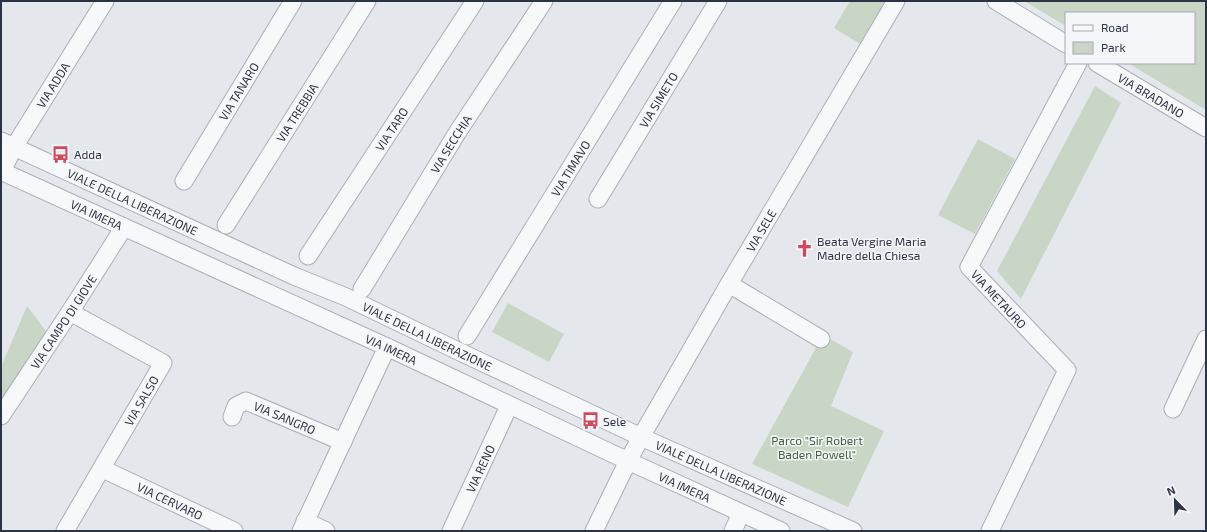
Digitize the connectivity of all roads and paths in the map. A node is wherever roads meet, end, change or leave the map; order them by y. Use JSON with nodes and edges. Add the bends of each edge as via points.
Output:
{"nodes":[{"id":1,"x":105,"y":1,"type":"edge"},
{"id":2,"x":293,"y":1,"type":"edge"},
{"id":3,"x":367,"y":1,"type":"edge"},
{"id":4,"x":475,"y":1,"type":"edge"},
{"id":5,"x":544,"y":1,"type":"edge"},
{"id":6,"x":673,"y":1,"type":"edge"},
{"id":7,"x":718,"y":1,"type":"edge"},
{"id":8,"x":896,"y":1,"type":"edge"},
{"id":9,"x":996,"y":1,"type":"edge"},
{"id":10,"x":1065,"y":43,"type":"edge"},
{"id":11,"x":1077,"y":64,"type":"edge"},
{"id":12,"x":1099,"y":64,"type":"edge"},
{"id":13,"x":1206,"y":128,"type":"edge"},
{"id":14,"x":8,"y":144,"type":"edge"},
{"id":15,"x":2,"y":171,"type":"edge"},
{"id":16,"x":184,"y":181,"type":"dead end"},
{"id":17,"x":598,"y":199,"type":"dead end"},
{"id":18,"x":226,"y":225,"type":"dead end"},
{"id":19,"x":124,"y":227,"type":"junction"},
{"id":20,"x":308,"y":256,"type":"dead end"},
{"id":21,"x":729,"y":284,"type":"junction"},
{"id":22,"x":362,"y":289,"type":"dead end"},
{"id":23,"x":70,"y":312,"type":"junction"},
{"id":24,"x":467,"y":336,"type":"dead end"},
{"id":25,"x":821,"y":339,"type":"dead end"},
{"id":26,"x":1206,"y":339,"type":"edge"},
{"id":27,"x":387,"y":347,"type":"junction"},
{"id":28,"x":509,"y":406,"type":"junction"},
{"id":29,"x":1173,"y":409,"type":"dead end"},
{"id":30,"x":1,"y":416,"type":"edge"},
{"id":31,"x":232,"y":417,"type":"dead end"},
{"id":32,"x":641,"y":437,"type":"junction"},
{"id":33,"x":343,"y":442,"type":"junction"},
{"id":34,"x":628,"y":461,"type":"junction"},
{"id":35,"x":105,"y":470,"type":"dead end"},
{"id":36,"x":741,"y":513,"type":"junction"},
{"id":37,"x":303,"y":526,"type":"edge"},
{"id":38,"x":65,"y":531,"type":"edge"},
{"id":39,"x":234,"y":531,"type":"edge"},
{"id":40,"x":326,"y":531,"type":"edge"},
{"id":41,"x":451,"y":531,"type":"edge"},
{"id":42,"x":594,"y":531,"type":"edge"},
{"id":43,"x":733,"y":531,"type":"edge"},
{"id":44,"x":781,"y":531,"type":"edge"},
{"id":45,"x":853,"y":531,"type":"edge"},
{"id":46,"x":990,"y":531,"type":"edge"}],
"edges":[{"from":1,"to":14,"type":"street","name":"VIA ADDA"},
{"from":2,"to":16,"type":"street","name":"VIA TANARO"},
{"from":3,"to":18,"type":"street","name":"VIA TREBBIA"},
{"from":4,"to":20,"type":"street","name":"VIA TARO"},
{"from":5,"to":22,"type":"street","name":"VIA SECCHIA","via":[[457,132]]},
{"from":6,"to":24,"type":"street","name":"VIA TIMAVO"},
{"from":7,"to":17,"type":"street","name":"VIA SIMETO"},
{"from":8,"to":21,"type":"street","name":"VIA SELE"},
{"from":9,"to":10,"type":"street"},
{"from":11,"to":46,"type":"street","name":"VIA METAURO","via":[[969,267],[1067,370]]},
{"from":12,"to":13,"type":"street","name":"VIA BRADANO"},
{"from":14,"to":15,"type":"street","name":"VIA ADDA"},
{"from":14,"to":32,"type":"street","name":"VIALE DELLA LIBERAZIONE","via":[[294,276],[346,297]]},
{"from":15,"to":19,"type":"street","name":"VIA IMERA"},
{"from":19,"to":23,"type":"street","name":"VIA CAMPO DI GIOVE"},
{"from":19,"to":27,"type":"street","name":"VIA IMERA"},
{"from":21,"to":25,"type":"street"},
{"from":21,"to":32,"type":"street","name":"VIA SELE"},
{"from":23,"to":30,"type":"street","name":"VIA CAMPO DI GIOVE"},
{"from":23,"to":38,"type":"street","name":"VIA SALSO","via":[[163,363]]},
{"from":26,"to":29,"type":"street"},
{"from":27,"to":28,"type":"street","name":"VIA IMERA"},
{"from":27,"to":33,"type":"street"},
{"from":28,"to":34,"type":"street","name":"VIA IMERA"},
{"from":28,"to":41,"type":"street","name":"VIA RENO"},
{"from":31,"to":33,"type":"street","name":"VIA SANGRO","via":[[236,406],[246,401]]},
{"from":32,"to":34,"type":"street","name":"VIA SELE"},
{"from":32,"to":45,"type":"street","name":"VIALE DELLA LIBERAZIONE"},
{"from":33,"to":37,"type":"street"},
{"from":34,"to":36,"type":"street","name":"VIA IMERA"},
{"from":34,"to":42,"type":"street","name":"VIA SELE"},
{"from":35,"to":39,"type":"street","name":"VIA CERVARO"},
{"from":36,"to":43,"type":"street"},
{"from":36,"to":44,"type":"street","name":"VIA IMERA"},
{"from":37,"to":40,"type":"street"}]}
